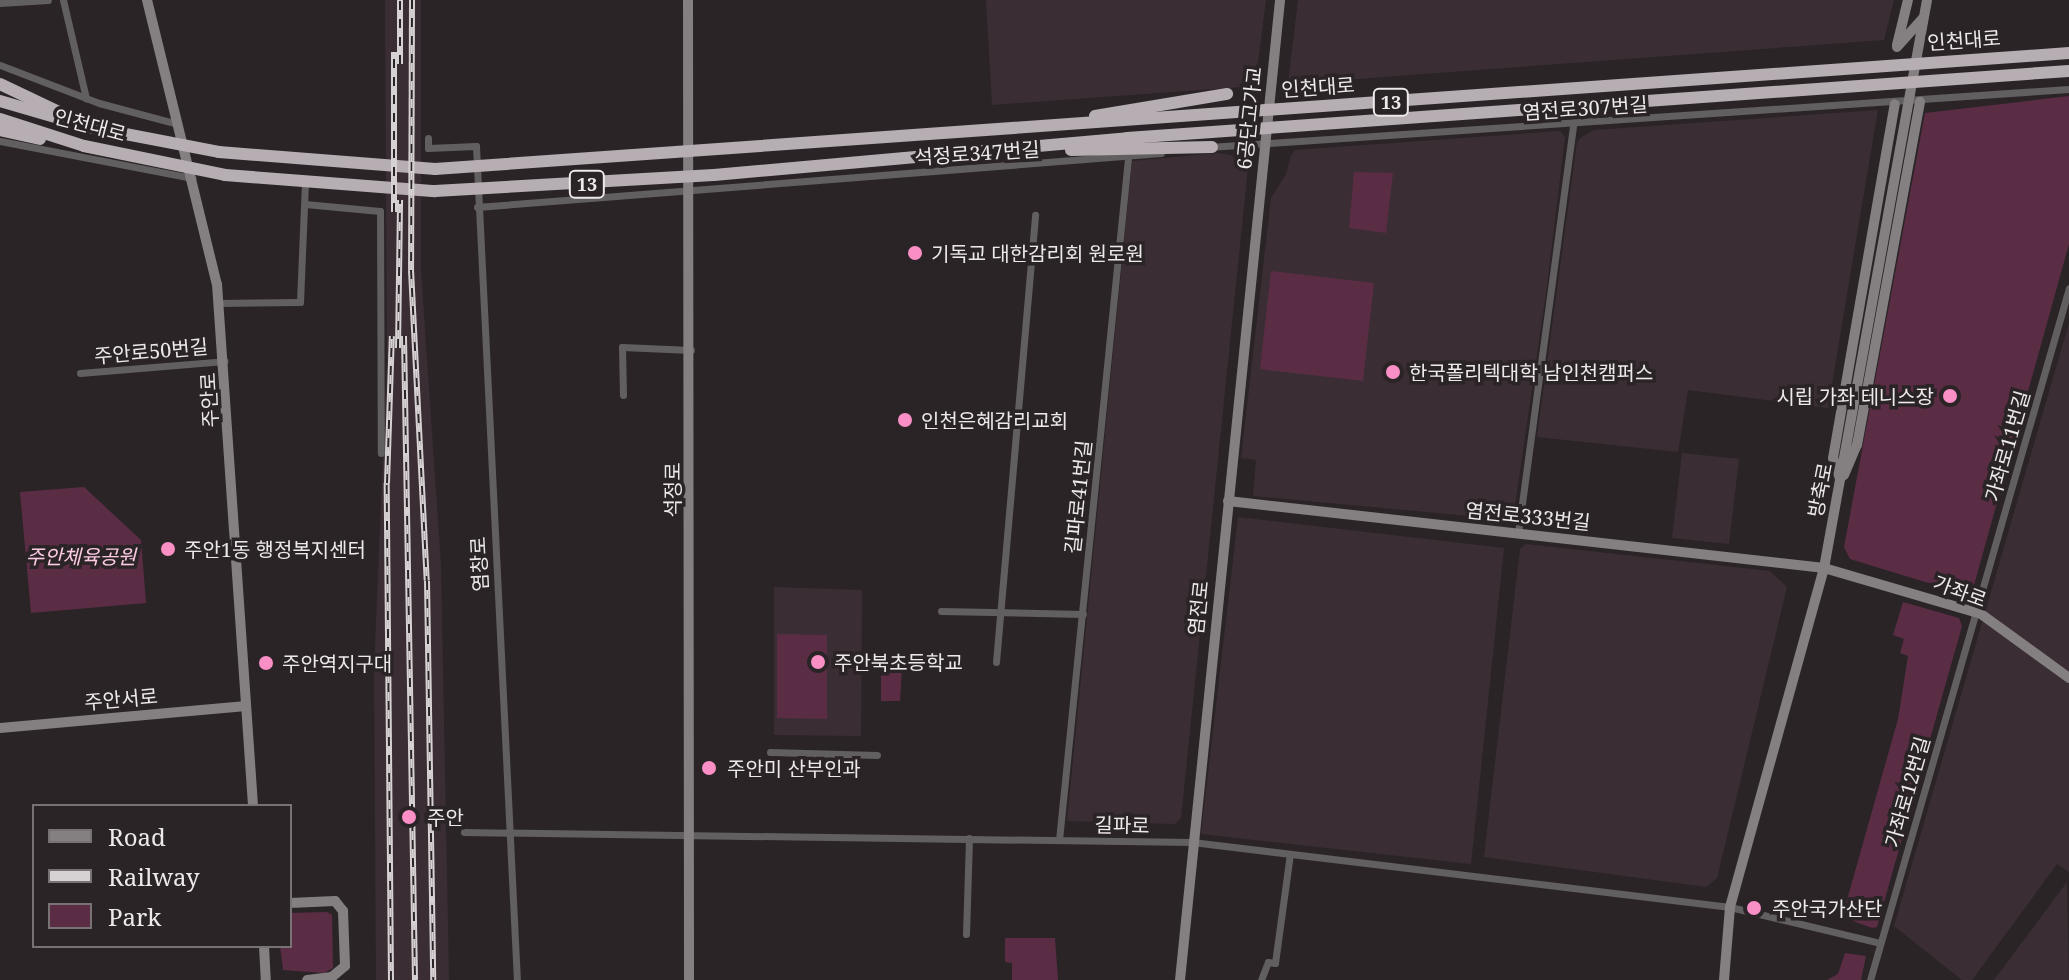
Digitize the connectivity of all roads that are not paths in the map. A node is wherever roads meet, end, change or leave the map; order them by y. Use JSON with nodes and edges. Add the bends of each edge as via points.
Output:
{"nodes":[{"id":1,"x":48,"y":0,"type":"edge"},
{"id":2,"x":63,"y":0,"type":"edge"},
{"id":3,"x":147,"y":0,"type":"edge"},
{"id":4,"x":688,"y":0,"type":"edge"},
{"id":5,"x":1280,"y":0,"type":"edge"},
{"id":6,"x":1908,"y":0,"type":"edge"},
{"id":7,"x":1930,"y":0,"type":"edge"},
{"id":8,"x":0,"y":3,"type":"edge"},
{"id":9,"x":2069,"y":53,"type":"edge"},
{"id":10,"x":0,"y":65,"type":"edge"},
{"id":11,"x":2069,"y":71,"type":"edge"},
{"id":12,"x":0,"y":84,"type":"edge"},
{"id":13,"x":2069,"y":89,"type":"edge"},
{"id":14,"x":1227,"y":94,"type":"dead end"},
{"id":15,"x":86,"y":98,"type":"junction"},
{"id":16,"x":0,"y":101,"type":"edge"},
{"id":17,"x":1920,"y":102,"type":"junction"},
{"id":18,"x":1900,"y":104,"type":"junction"},
{"id":19,"x":0,"y":119,"type":"edge"},
{"id":20,"x":180,"y":125,"type":"junction"},
{"id":21,"x":1573,"y":125,"type":"junction"},
{"id":22,"x":89,"y":127,"type":"junction"},
{"id":23,"x":1017,"y":128,"type":"junction"},
{"id":24,"x":0,"y":130,"type":"edge"},
{"id":25,"x":428,"y":138,"type":"dead end"},
{"id":26,"x":0,"y":141,"type":"edge"},
{"id":27,"x":84,"y":146,"type":"junction"},
{"id":28,"x":1212,"y":147,"type":"junction"},
{"id":29,"x":1268,"y":147,"type":"joint"},
{"id":30,"x":1016,"y":148,"type":"junction"},
{"id":31,"x":1128,"y":158,"type":"junction"},
{"id":32,"x":194,"y":179,"type":"junction"},
{"id":33,"x":305,"y":185,"type":"junction"},
{"id":34,"x":688,"y":192,"type":"junction"},
{"id":35,"x":305,"y":204,"type":"junction"},
{"id":36,"x":477,"y":207,"type":"junction"},
{"id":37,"x":1035,"y":215,"type":"dead end"},
{"id":38,"x":1254,"y":241,"type":"joint"},
{"id":39,"x":2069,"y":288,"type":"edge"},
{"id":40,"x":220,"y":303,"type":"junction"},
{"id":41,"x":691,"y":350,"type":"junction"},
{"id":42,"x":225,"y":361,"type":"junction"},
{"id":43,"x":80,"y":373,"type":"dead end"},
{"id":44,"x":623,"y":395,"type":"dead end"},
{"id":45,"x":381,"y":453,"type":"dead end"},
{"id":46,"x":1841,"y":480,"type":"junction"},
{"id":47,"x":1228,"y":501,"type":"junction"},
{"id":48,"x":1518,"y":533,"type":"junction"},
{"id":49,"x":1824,"y":568,"type":"junction"},
{"id":50,"x":941,"y":611,"type":"dead end"},
{"id":51,"x":996,"y":612,"type":"junction"},
{"id":52,"x":1976,"y":612,"type":"junction"},
{"id":53,"x":1083,"y":614,"type":"junction"},
{"id":54,"x":996,"y":662,"type":"dead end"},
{"id":55,"x":2069,"y":678,"type":"edge"},
{"id":56,"x":246,"y":706,"type":"junction"},
{"id":57,"x":0,"y":728,"type":"edge"},
{"id":58,"x":770,"y":752,"type":"dead end"},
{"id":59,"x":877,"y":755,"type":"dead end"},
{"id":60,"x":253,"y":804,"type":"edge"},
{"id":61,"x":464,"y":832,"type":"dead end"},
{"id":62,"x":510,"y":832,"type":"junction"},
{"id":63,"x":689,"y":833,"type":"junction"},
{"id":64,"x":969,"y":838,"type":"junction"},
{"id":65,"x":1059,"y":840,"type":"junction"},
{"id":66,"x":1192,"y":842,"type":"junction"},
{"id":67,"x":1290,"y":854,"type":"junction"},
{"id":68,"x":292,"y":903,"type":"edge"},
{"id":69,"x":1730,"y":907,"type":"junction"},
{"id":70,"x":966,"y":934,"type":"dead end"},
{"id":71,"x":1880,"y":943,"type":"junction"},
{"id":72,"x":264,"y":948,"type":"edge"},
{"id":73,"x":266,"y":980,"type":"edge"},
{"id":74,"x":307,"y":980,"type":"edge"},
{"id":75,"x":517,"y":980,"type":"edge"},
{"id":76,"x":689,"y":980,"type":"edge"},
{"id":77,"x":1180,"y":980,"type":"edge"},
{"id":78,"x":1261,"y":980,"type":"edge"},
{"id":79,"x":1724,"y":980,"type":"edge"},
{"id":80,"x":1870,"y":980,"type":"edge"}],
"edges":[{"from":1,"to":8,"type":"street"},
{"from":2,"to":15,"type":"street"},
{"from":3,"to":20,"type":"main road","name":"주안로"},
{"from":4,"to":34,"type":"main road","name":"석정로"},
{"from":5,"to":38,"type":"main road","name":"6공단고가교"},
{"from":6,"to":7,"type":"main road","via":[[1897,47]]},
{"from":7,"to":46,"type":"main road","name":"방축로"},
{"from":9,"to":23,"type":"highway","name":"인천대로","number":"13"},
{"from":10,"to":15,"type":"street"},
{"from":11,"to":30,"type":"highway","name":"인천대로","number":"13"},
{"from":12,"to":22,"type":"highway"},
{"from":13,"to":17,"type":"street","name":"염전로307번길"},
{"from":14,"to":23,"type":"highway"},
{"from":15,"to":20,"type":"street"},
{"from":16,"to":22,"type":"highway","name":"인천대로"},
{"from":17,"to":18,"type":"street","name":"염전로307번길"},
{"from":17,"to":46,"type":"main road","via":[[1857,445]]},
{"from":18,"to":21,"type":"street","name":"염전로307번길"},
{"from":18,"to":46,"type":"main road","via":[[1833,458]]},
{"from":19,"to":27,"type":"highway","name":"인천대로"},
{"from":20,"to":32,"type":"main road","name":"주안로"},
{"from":21,"to":29,"type":"street","name":"염전로307번길"},
{"from":21,"to":48,"type":"street"},
{"from":22,"to":23,"type":"highway","name":"인천대로","number":"13","via":[[219,152],[377,166],[500,166]]},
{"from":24,"to":27,"type":"highway"},
{"from":25,"to":36,"type":"street","name":"염창로","via":[[428,148],[476,146]]},
{"from":26,"to":32,"type":"street"},
{"from":27,"to":33,"type":"highway","name":"인천대로","number":"13","via":[[171,166]]},
{"from":28,"to":29,"type":"street","name":"석정로347번길"},
{"from":28,"to":30,"type":"highway"},
{"from":28,"to":31,"type":"street","name":"석정로347번길"},
{"from":30,"to":33,"type":"highway","name":"인천대로","number":"13","via":[[501,189]]},
{"from":31,"to":34,"type":"street","name":"석정로347번길"},
{"from":31,"to":53,"type":"street","name":"길파로41번길"},
{"from":32,"to":40,"type":"main road","name":"주안로"},
{"from":33,"to":35,"type":"street"},
{"from":34,"to":36,"type":"street","name":"석정로347번길"},
{"from":34,"to":41,"type":"main road","name":"석정로"},
{"from":35,"to":40,"type":"street","via":[[300,302]]},
{"from":35,"to":45,"type":"street","via":[[380,211]]},
{"from":36,"to":62,"type":"street","name":"염창로"},
{"from":37,"to":51,"type":"street"},
{"from":38,"to":47,"type":"main road","name":"염전로"},
{"from":39,"to":52,"type":"street","name":"가좌로11번길"},
{"from":40,"to":42,"type":"main road","name":"주안로"},
{"from":41,"to":44,"type":"street","via":[[622,347]]},
{"from":41,"to":63,"type":"main road","name":"석정로"},
{"from":42,"to":43,"type":"street","name":"주안로50번길"},
{"from":42,"to":56,"type":"main road","name":"주안로"},
{"from":46,"to":49,"type":"main road","name":"방축로"},
{"from":47,"to":48,"type":"main road","name":"염전로333번길"},
{"from":47,"to":66,"type":"main road","name":"염전로"},
{"from":48,"to":49,"type":"main road","name":"염전로333번길"},
{"from":49,"to":52,"type":"main road","name":"가좌로"},
{"from":49,"to":69,"type":"main road","name":"방축로"},
{"from":50,"to":51,"type":"street"},
{"from":51,"to":53,"type":"street"},
{"from":51,"to":54,"type":"street"},
{"from":52,"to":55,"type":"main road","name":"가좌로"},
{"from":52,"to":71,"type":"street","name":"가좌로12번길"},
{"from":53,"to":65,"type":"street","name":"길파로41번길"},
{"from":56,"to":57,"type":"main road","name":"주안서로"},
{"from":56,"to":60,"type":"main road","name":"주안로"},
{"from":58,"to":59,"type":"street"},
{"from":61,"to":62,"type":"street","name":"길파로"},
{"from":62,"to":63,"type":"street","name":"길파로"},
{"from":62,"to":75,"type":"street","name":"염창로"},
{"from":63,"to":64,"type":"street","name":"길파로"},
{"from":63,"to":76,"type":"main road","name":"석정로"},
{"from":64,"to":65,"type":"street","name":"길파로"},
{"from":64,"to":70,"type":"street"},
{"from":65,"to":66,"type":"street","name":"길파로"},
{"from":66,"to":67,"type":"street","name":"길파로"},
{"from":66,"to":77,"type":"main road","name":"염전로"},
{"from":67,"to":69,"type":"street","name":"길파로"},
{"from":67,"to":78,"type":"street","via":[[1275,963],[1268,962]]},
{"from":68,"to":74,"type":"main road","via":[[335,901],[343,911],[345,966],[332,977]]},
{"from":69,"to":71,"type":"street","name":"길파로"},
{"from":69,"to":79,"type":"main road","name":"방축로"},
{"from":71,"to":80,"type":"street","name":"가좌로12번길"},
{"from":72,"to":73,"type":"main road"}]}
